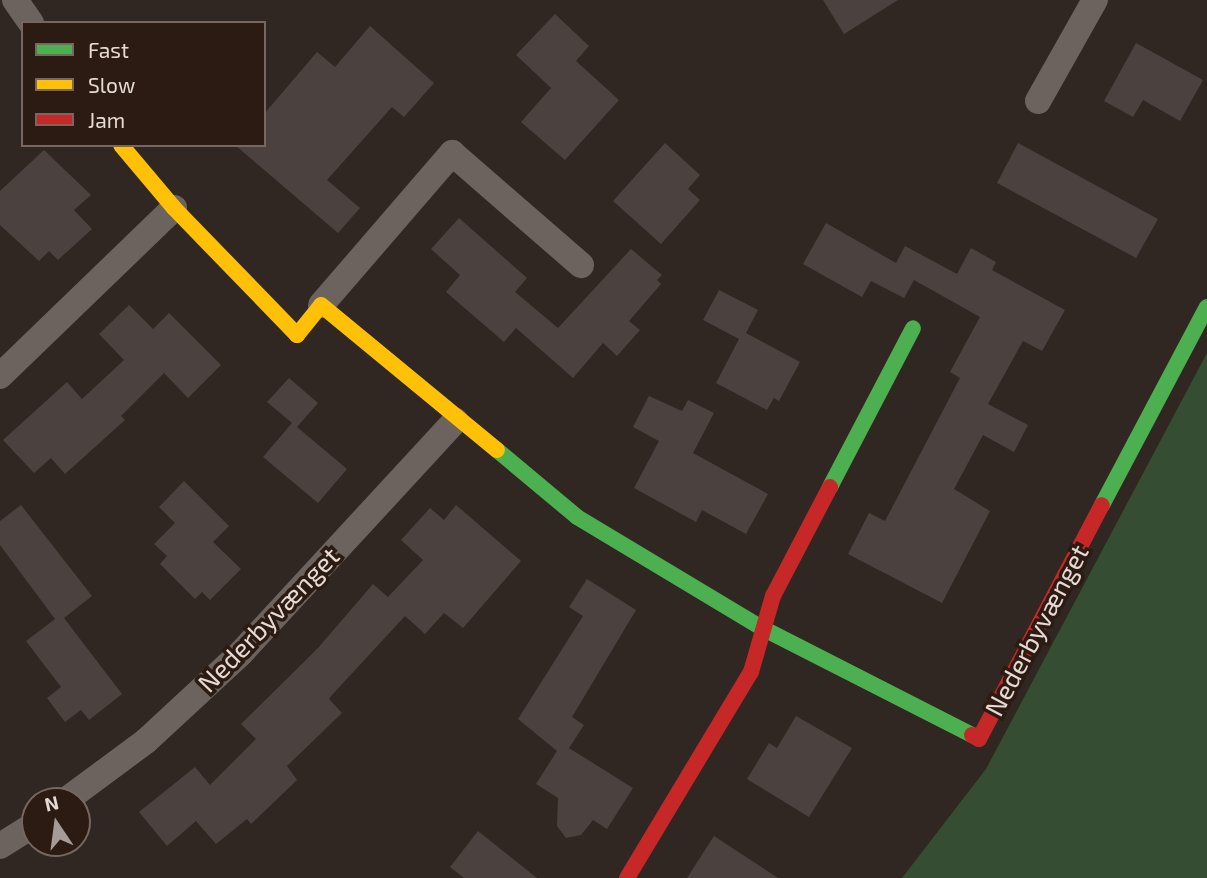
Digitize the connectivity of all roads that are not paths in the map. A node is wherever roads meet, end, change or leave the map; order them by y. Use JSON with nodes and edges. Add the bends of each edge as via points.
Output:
{"nodes":[{"id":1,"x":15,"y":0,"type":"edge"},
{"id":2,"x":1095,"y":0,"type":"edge"},
{"id":3,"x":30,"y":21,"type":"edge"},
{"id":4,"x":1038,"y":101,"type":"dead end"},
{"id":5,"x":123,"y":147,"type":"edge"},
{"id":6,"x":174,"y":208,"type":"junction"},
{"id":7,"x":581,"y":265,"type":"dead end"},
{"id":8,"x":321,"y":305,"type":"junction"},
{"id":9,"x":1207,"y":307,"type":"edge"},
{"id":10,"x":913,"y":328,"type":"dead end"},
{"id":11,"x":0,"y":376,"type":"edge"},
{"id":12,"x":455,"y":421,"type":"junction"},
{"id":13,"x":762,"y":628,"type":"junction"},
{"id":14,"x":84,"y":787,"type":"edge"},
{"id":15,"x":21,"y":833,"type":"edge"},
{"id":16,"x":0,"y":846,"type":"edge"},
{"id":17,"x":627,"y":878,"type":"edge"}],
"edges":[{"from":1,"to":3,"type":"street"},
{"from":2,"to":4,"type":"street"},
{"from":5,"to":6,"type":"street"},
{"from":6,"to":8,"type":"street","via":[[297,335]]},
{"from":6,"to":11,"type":"street"},
{"from":7,"to":8,"type":"street","via":[[452,153]]},
{"from":8,"to":12,"type":"street","name":"Nederbyvænget"},
{"from":9,"to":13,"type":"street","name":"Nederbyvænget","via":[[979,739]]},
{"from":10,"to":13,"type":"street","via":[[773,596]]},
{"from":12,"to":13,"type":"street","name":"Nederbyvænget","via":[[578,517]]},
{"from":12,"to":14,"type":"street","name":"Nederbyvænget","via":[[241,653],[146,741]]},
{"from":13,"to":17,"type":"street","via":[[751,672]]},
{"from":15,"to":16,"type":"street"}]}
